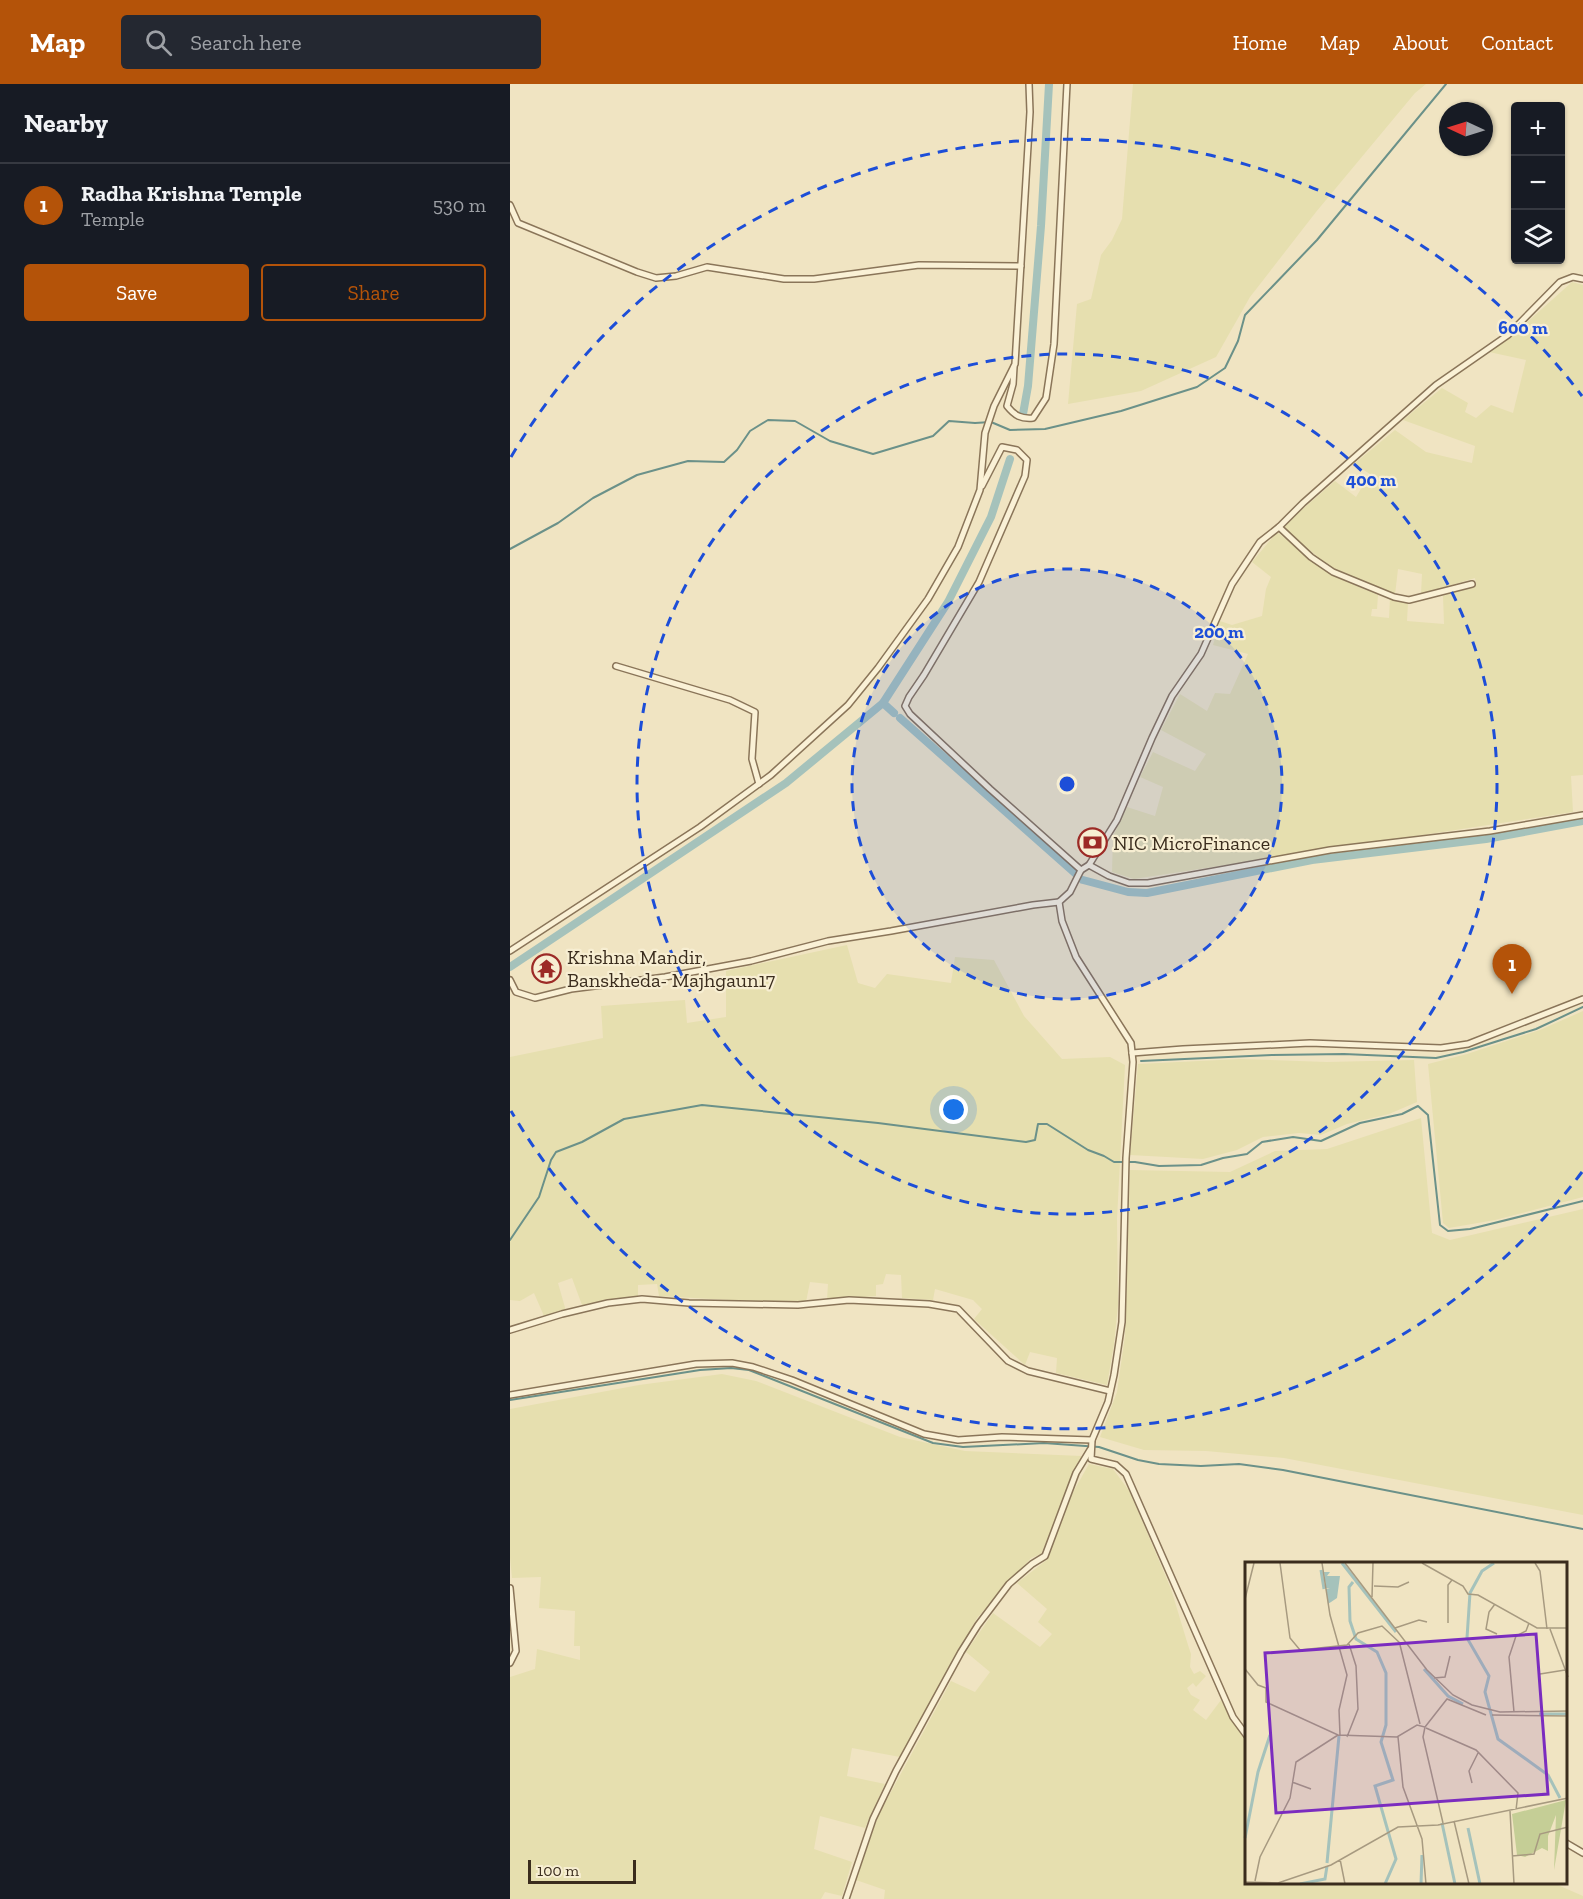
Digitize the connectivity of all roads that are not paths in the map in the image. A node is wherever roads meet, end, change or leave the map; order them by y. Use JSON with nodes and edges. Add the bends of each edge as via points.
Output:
{"nodes":[{"id":1,"x":1029,"y":84,"type":"edge"},
{"id":2,"x":1067,"y":84,"type":"edge"},
{"id":3,"x":510,"y":205,"type":"edge"},
{"id":4,"x":1021,"y":266,"type":"junction"},
{"id":5,"x":1583,"y":279,"type":"edge"},
{"id":6,"x":1015,"y":364,"type":"junction"},
{"id":7,"x":980,"y":490,"type":"junction"},
{"id":8,"x":1279,"y":527,"type":"junction"},
{"id":9,"x":1472,"y":584,"type":"dead end"},
{"id":10,"x":616,"y":666,"type":"dead end"},
{"id":11,"x":759,"y":784,"type":"junction"},
{"id":12,"x":1583,"y":815,"type":"edge"},
{"id":13,"x":1089,"y":865,"type":"junction"},
{"id":14,"x":1081,"y":870,"type":"junction"},
{"id":15,"x":1059,"y":902,"type":"junction"},
{"id":16,"x":510,"y":951,"type":"edge"},
{"id":17,"x":511,"y":982,"type":"edge"},
{"id":18,"x":516,"y":992,"type":"junction"},
{"id":19,"x":510,"y":996,"type":"edge"},
{"id":20,"x":1583,"y":999,"type":"edge"},
{"id":21,"x":1131,"y":1053,"type":"junction"},
{"id":22,"x":510,"y":1330,"type":"edge"},
{"id":23,"x":1110,"y":1390,"type":"junction"},
{"id":24,"x":510,"y":1395,"type":"edge"},
{"id":25,"x":1092,"y":1440,"type":"junction"},
{"id":26,"x":1090,"y":1450,"type":"junction"},
{"id":27,"x":510,"y":1588,"type":"edge"},
{"id":28,"x":510,"y":1663,"type":"edge"},
{"id":29,"x":1245,"y":1733,"type":"edge"},
{"id":30,"x":1568,"y":1844,"type":"edge"},
{"id":31,"x":1583,"y":1853,"type":"edge"},
{"id":32,"x":846,"y":1899,"type":"edge"}],
"edges":[{"from":1,"to":4,"type":"street"},
{"from":2,"to":6,"type":"street","via":[[1054,344],[1046,398],[1033,418],[1015,416],[1007,406]]},
{"from":3,"to":4,"type":"street","via":[[519,222],[657,278],[707,267],[784,279],[814,279],[919,266]]},
{"from":4,"to":6,"type":"street"},
{"from":5,"to":8,"type":"street","via":[[1573,277],[1560,282],[1508,335],[1436,385]]},
{"from":6,"to":7,"type":"street","via":[[985,433]]},
{"from":7,"to":11,"type":"street","via":[[958,547],[928,599],[878,669],[848,705]]},
{"from":7,"to":14,"type":"street","via":[[1002,447],[1017,450],[1027,460],[1025,476],[980,582],[906,706],[990,789]]},
{"from":8,"to":9,"type":"street","via":[[1333,572],[1394,597],[1409,600]]},
{"from":8,"to":13,"type":"street","via":[[1260,542],[1232,584],[1201,654],[1157,728],[1117,820]]},
{"from":10,"to":11,"type":"street","via":[[730,700],[755,712],[752,759]]},
{"from":11,"to":16,"type":"street"},
{"from":12,"to":13,"type":"street","via":[[1490,831],[1329,850],[1148,883],[1129,883]]},
{"from":13,"to":14,"type":"street"},
{"from":14,"to":15,"type":"street","via":[[1070,892]]},
{"from":15,"to":18,"type":"street","via":[[828,941],[665,977],[571,989],[535,998]]},
{"from":15,"to":21,"type":"street","via":[[1076,957],[1131,1043]]},
{"from":17,"to":18,"type":"street"},
{"from":18,"to":19,"type":"street"},
{"from":20,"to":21,"type":"street","via":[[1467,1044],[1449,1047],[1310,1043]]},
{"from":21,"to":23,"type":"street","via":[[1122,1322]]},
{"from":22,"to":23,"type":"street","via":[[562,1314],[642,1299],[798,1305],[849,1300],[929,1304],[958,1309],[1008,1360],[1028,1371]]},
{"from":23,"to":25,"type":"street"},
{"from":24,"to":25,"type":"street","via":[[696,1364],[732,1363],[792,1380],[924,1434],[958,1440]]},
{"from":25,"to":26,"type":"street"},
{"from":26,"to":29,"type":"street","via":[[1091,1458],[1116,1465],[1126,1474],[1233,1717]]},
{"from":26,"to":32,"type":"street","via":[[1076,1473],[1045,1556],[1009,1584],[978,1625],[896,1771],[873,1819]]},
{"from":27,"to":28,"type":"street","via":[[516,1651]]},
{"from":30,"to":31,"type":"street"}]}
